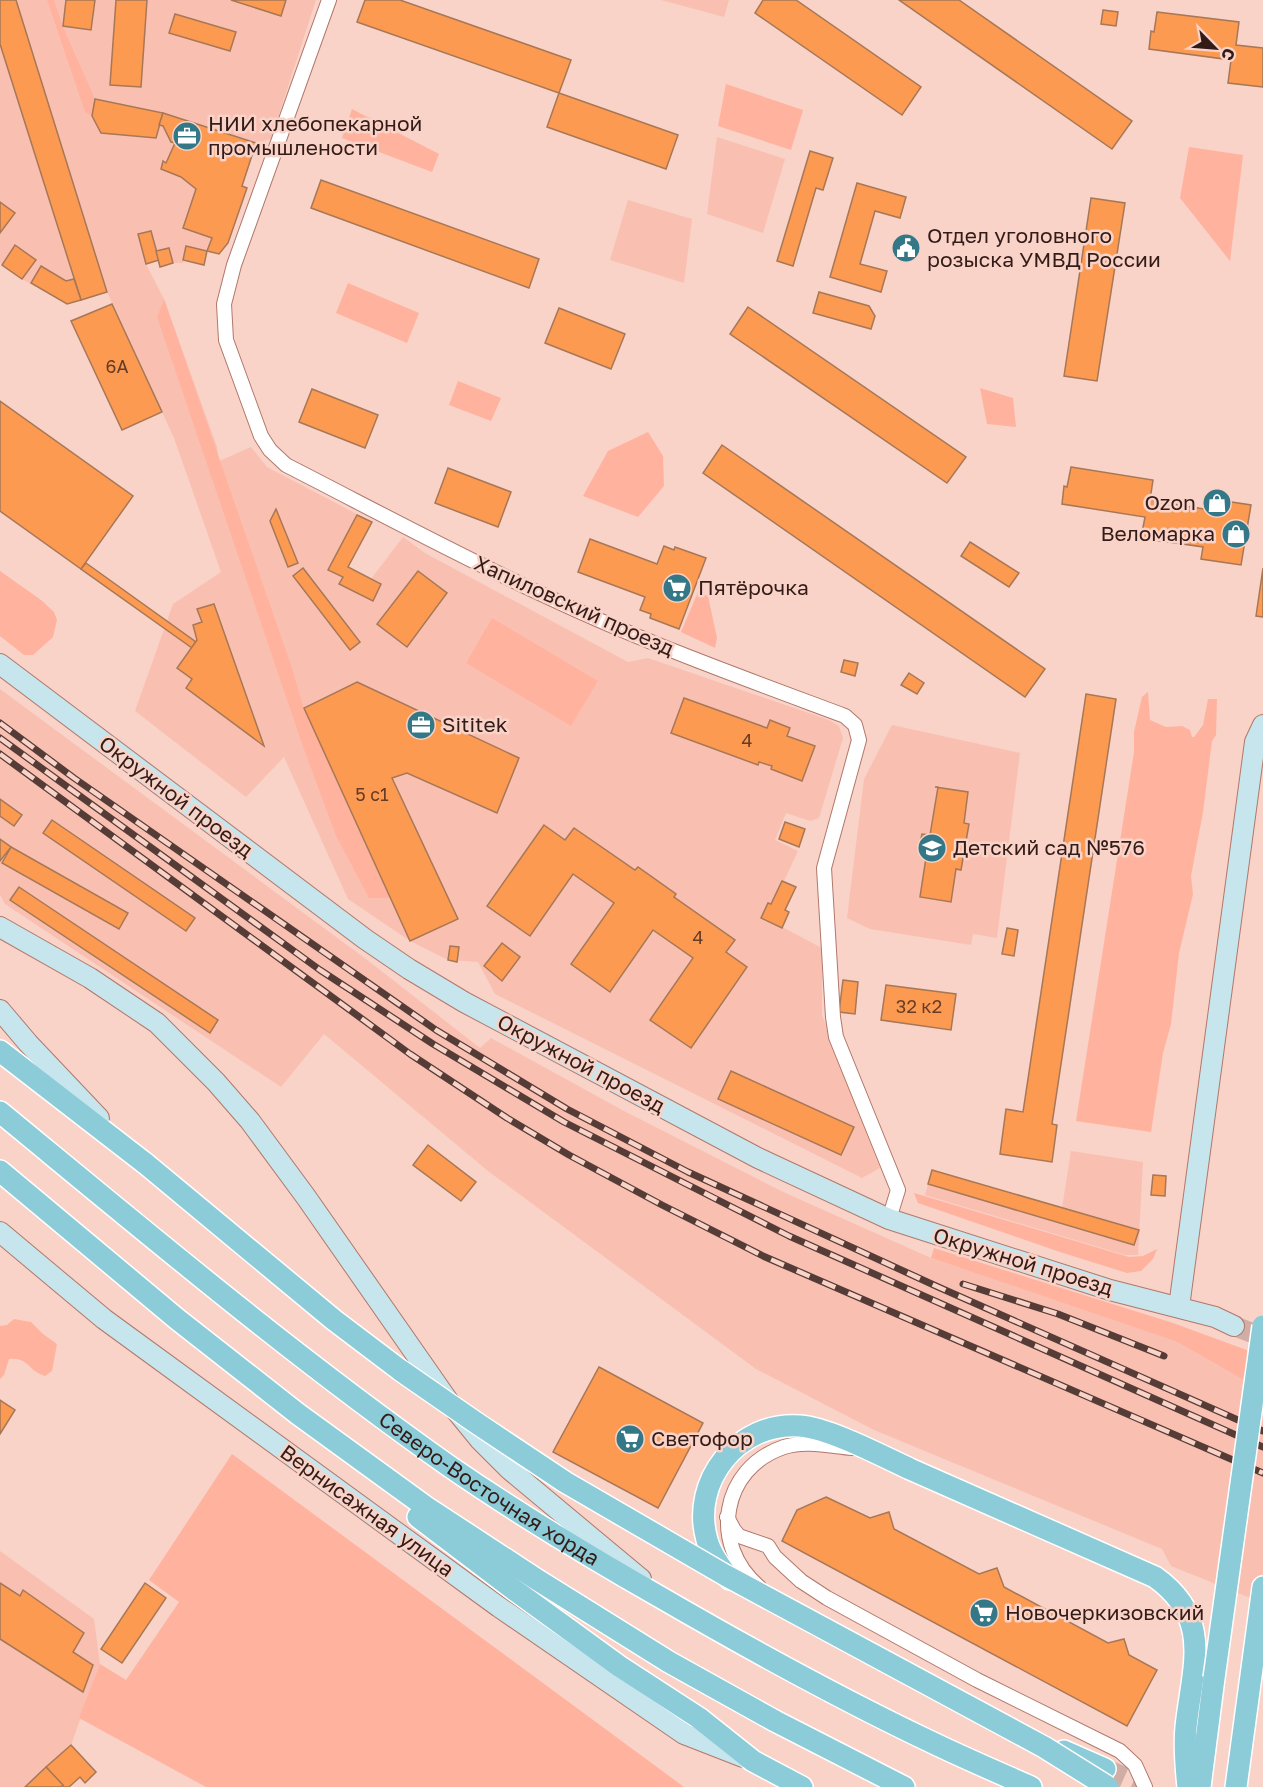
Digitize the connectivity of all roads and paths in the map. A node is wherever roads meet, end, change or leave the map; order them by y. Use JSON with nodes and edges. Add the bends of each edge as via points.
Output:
{"nodes":[{"id":1,"x":329,"y":0,"type":"edge"},
{"id":2,"x":0,"y":664,"type":"edge"},
{"id":3,"x":1263,"y":725,"type":"edge"},
{"id":4,"x":1263,"y":764,"type":"edge"},
{"id":5,"x":1249,"y":786,"type":"junction"},
{"id":6,"x":0,"y":927,"type":"edge"},
{"id":7,"x":0,"y":1010,"type":"edge"},
{"id":8,"x":0,"y":1051,"type":"edge"},
{"id":9,"x":0,"y":1112,"type":"edge"},
{"id":10,"x":146,"y":1164,"type":"junction"},
{"id":11,"x":0,"y":1171,"type":"edge"},
{"id":12,"x":889,"y":1219,"type":"junction"},
{"id":13,"x":0,"y":1232,"type":"edge"},
{"id":14,"x":1179,"y":1307,"type":"junction"},
{"id":15,"x":177,"y":1319,"type":"junction"},
{"id":16,"x":1234,"y":1326,"type":"tunnel mouth"},
{"id":17,"x":1263,"y":1326,"type":"edge"},
{"id":18,"x":868,"y":1450,"type":"junction"},
{"id":19,"x":727,"y":1517,"type":"junction"},
{"id":20,"x":1263,"y":1587,"type":"edge"},
{"id":21,"x":668,"y":1602,"type":"junction"},
{"id":22,"x":799,"y":1617,"type":"junction"},
{"id":23,"x":1242,"y":1738,"type":"junction"},
{"id":24,"x":753,"y":1761,"type":"junction"},
{"id":25,"x":1106,"y":1778,"type":"edge"},
{"id":26,"x":802,"y":1787,"type":"edge"},
{"id":27,"x":904,"y":1787,"type":"edge"},
{"id":28,"x":1031,"y":1787,"type":"edge"},
{"id":29,"x":1145,"y":1787,"type":"edge"},
{"id":30,"x":1188,"y":1787,"type":"edge"},
{"id":31,"x":1200,"y":1787,"type":"edge"},
{"id":32,"x":1236,"y":1787,"type":"edge"},
{"id":33,"x":1248,"y":1787,"type":"edge"}],
"edges":[{"from":1,"to":12,"type":"street","name":"Хапиловский проезд","via":[[234,265],[224,304],[226,340],[261,436],[286,465],[549,598],[719,669],[845,716],[855,725],[859,740],[824,868],[833,1017],[836,1036],[898,1190]]},
{"from":2,"to":12,"type":"street","name":"Окружной проезд","via":[[409,969],[758,1158]]},
{"from":3,"to":5,"type":"street","via":[[1255,742]]},
{"from":4,"to":5,"type":"street"},
{"from":5,"to":14,"type":"street"},
{"from":6,"to":21,"type":"street","via":[[90,978],[157,1023],[216,1082],[250,1121],[480,1440]]},
{"from":7,"to":10,"type":"street","via":[[78,1097]]},
{"from":8,"to":10,"type":"main road"},
{"from":9,"to":21,"type":"main road","name":"Северо-Восточная хорда","via":[[334,1382],[559,1539]]},
{"from":10,"to":25,"type":"main road","bridge":true,"via":[[343,1327],[565,1482],[725,1575]]},
{"from":11,"to":15,"type":"main road"},
{"from":12,"to":14,"type":"street","name":"Окружной проезд","via":[[1110,1290]]},
{"from":13,"to":24,"type":"street","name":"Вернисажная улица","via":[[104,1319],[517,1620],[684,1734]]},
{"from":14,"to":16,"type":"street","name":"Окружной проезд"},
{"from":15,"to":24,"type":"main road","via":[[266,1402],[505,1583],[619,1666],[699,1718]]},
{"from":15,"to":27,"type":"main road","via":[[426,1507],[536,1579],[775,1722]]},
{"from":17,"to":31,"type":"main road","bridge":true},
{"from":18,"to":19,"type":"street","via":[[800,1443],[773,1451],[741,1478]]},
{"from":18,"to":22,"type":"main road","via":[[816,1428],[770,1429],[729,1452],[706,1492],[704,1524],[720,1567],[742,1589]]},
{"from":18,"to":30,"type":"main road","via":[[1155,1577],[1175,1593],[1188,1613],[1196,1640],[1186,1729]]},
{"from":19,"to":22,"type":"street","via":[[730,1544],[742,1569],[761,1589]]},
{"from":19,"to":29,"type":"street","via":[[739,1536],[768,1546],[801,1581],[827,1598],[977,1680],[1120,1751],[1135,1765]]},
{"from":20,"to":23,"type":"main road"},
{"from":21,"to":28,"type":"main road","name":"Северо-Восточная хорда","via":[[809,1681],[929,1742]]},
{"from":22,"to":25,"type":"main road"},
{"from":23,"to":32,"type":"main road"},
{"from":23,"to":33,"type":"street"},
{"from":24,"to":26,"type":"main road"}]}
